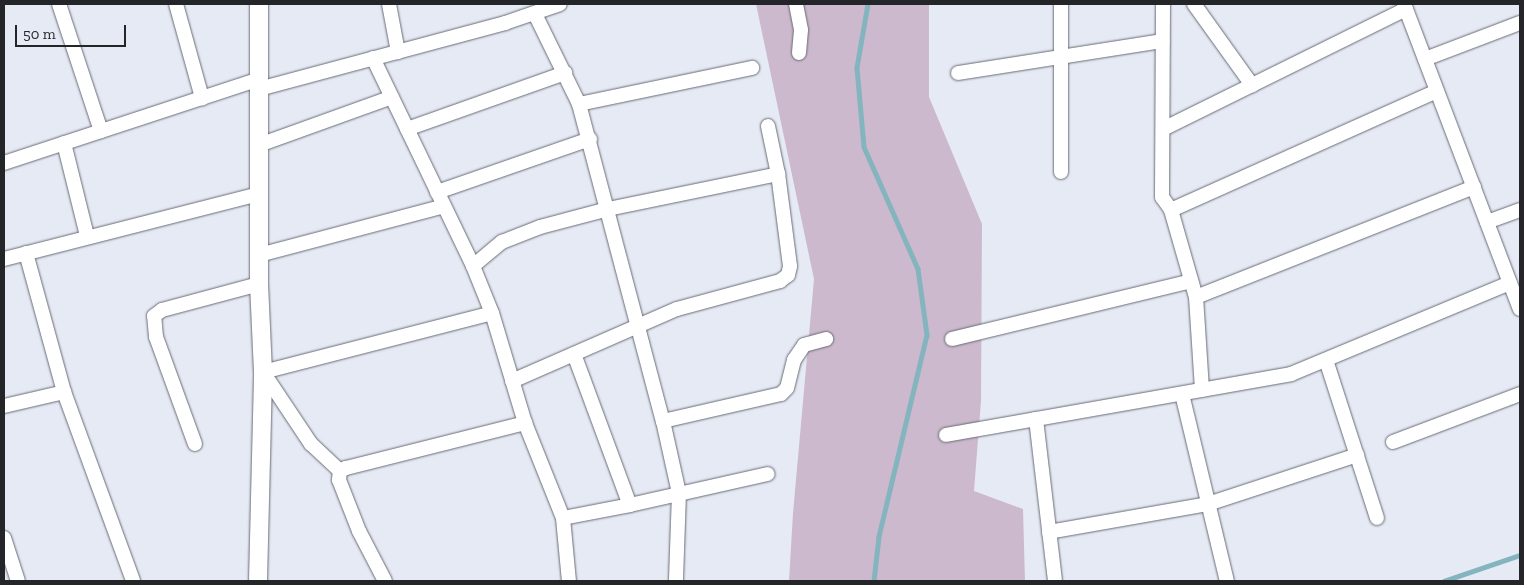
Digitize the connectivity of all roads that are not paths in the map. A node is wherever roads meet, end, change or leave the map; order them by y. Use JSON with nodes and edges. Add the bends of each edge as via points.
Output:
{"nodes":[{"id":1,"x":59,"y":4,"type":"edge"},
{"id":2,"x":176,"y":4,"type":"edge"},
{"id":3,"x":259,"y":4,"type":"edge"},
{"id":4,"x":389,"y":4,"type":"edge"},
{"id":5,"x":560,"y":4,"type":"edge"},
{"id":6,"x":796,"y":4,"type":"edge"},
{"id":7,"x":1061,"y":4,"type":"edge"},
{"id":8,"x":1163,"y":4,"type":"edge"},
{"id":9,"x":1194,"y":4,"type":"edge"},
{"id":10,"x":1405,"y":6,"type":"edge"},
{"id":11,"x":535,"y":14,"type":"junction"},
{"id":12,"x":1520,"y":23,"type":"edge"},
{"id":13,"x":1163,"y":41,"type":"junction"},
{"id":14,"x":398,"y":52,"type":"junction"},
{"id":15,"x":798,"y":53,"type":"dead end"},
{"id":16,"x":1061,"y":57,"type":"junction"},
{"id":17,"x":373,"y":58,"type":"junction"},
{"id":18,"x":1425,"y":59,"type":"junction"},
{"id":19,"x":752,"y":68,"type":"dead end"},
{"id":20,"x":565,"y":73,"type":"junction"},
{"id":21,"x":958,"y":73,"type":"dead end"},
{"id":22,"x":259,"y":84,"type":"junction"},
{"id":23,"x":1252,"y":85,"type":"junction"},
{"id":24,"x":1437,"y":90,"type":"junction"},
{"id":25,"x":392,"y":97,"type":"junction"},
{"id":26,"x":202,"y":98,"type":"junction"},
{"id":27,"x":579,"y":104,"type":"junction"},
{"id":28,"x":768,"y":126,"type":"dead end"},
{"id":29,"x":407,"y":129,"type":"junction"},
{"id":30,"x":1163,"y":129,"type":"junction"},
{"id":31,"x":101,"y":131,"type":"junction"},
{"id":32,"x":590,"y":139,"type":"junction"},
{"id":33,"x":64,"y":143,"type":"junction"},
{"id":34,"x":259,"y":145,"type":"junction"},
{"id":35,"x":4,"y":162,"type":"edge"},
{"id":36,"x":1061,"y":172,"type":"dead end"},
{"id":37,"x":778,"y":174,"type":"junction"},
{"id":38,"x":1474,"y":187,"type":"junction"},
{"id":39,"x":437,"y":192,"type":"junction"},
{"id":40,"x":259,"y":194,"type":"junction"},
{"id":41,"x":444,"y":206,"type":"junction"},
{"id":42,"x":608,"y":209,"type":"junction"},
{"id":43,"x":1171,"y":210,"type":"junction"},
{"id":44,"x":1520,"y":210,"type":"edge"},
{"id":45,"x":1487,"y":222,"type":"junction"},
{"id":46,"x":87,"y":236,"type":"junction"},
{"id":47,"x":26,"y":254,"type":"junction"},
{"id":48,"x":259,"y":254,"type":"junction"},
{"id":49,"x":4,"y":258,"type":"edge"},
{"id":50,"x":473,"y":266,"type":"junction"},
{"id":51,"x":1191,"y":281,"type":"junction"},
{"id":52,"x":1510,"y":283,"type":"junction"},
{"id":53,"x":258,"y":284,"type":"junction"},
{"id":54,"x":1196,"y":297,"type":"junction"},
{"id":55,"x":1520,"y":309,"type":"edge"},
{"id":56,"x":492,"y":313,"type":"junction"},
{"id":57,"x":638,"y":326,"type":"junction"},
{"id":58,"x":826,"y":338,"type":"dead end"},
{"id":59,"x":952,"y":338,"type":"dead end"},
{"id":60,"x":574,"y":354,"type":"junction"},
{"id":61,"x":1326,"y":360,"type":"junction"},
{"id":62,"x":263,"y":372,"type":"junction"},
{"id":63,"x":512,"y":381,"type":"junction"},
{"id":64,"x":1202,"y":390,"type":"junction"},
{"id":65,"x":64,"y":392,"type":"junction"},
{"id":66,"x":1182,"y":394,"type":"junction"},
{"id":67,"x":1520,"y":394,"type":"edge"},
{"id":68,"x":4,"y":406,"type":"edge"},
{"id":69,"x":1036,"y":420,"type":"junction"},
{"id":70,"x":663,"y":421,"type":"junction"},
{"id":71,"x":525,"y":423,"type":"junction"},
{"id":72,"x":946,"y":435,"type":"dead end"},
{"id":73,"x":1393,"y":442,"type":"dead end"},
{"id":74,"x":195,"y":444,"type":"dead end"},
{"id":75,"x":1357,"y":455,"type":"junction"},
{"id":76,"x":340,"y":471,"type":"junction"},
{"id":77,"x":768,"y":474,"type":"dead end"},
{"id":78,"x":678,"y":493,"type":"junction"},
{"id":79,"x":1208,"y":504,"type":"junction"},
{"id":80,"x":630,"y":505,"type":"junction"},
{"id":81,"x":563,"y":518,"type":"junction"},
{"id":82,"x":1377,"y":518,"type":"dead end"},
{"id":83,"x":1049,"y":532,"type":"junction"},
{"id":84,"x":4,"y":538,"type":"edge"},
{"id":85,"x":18,"y":581,"type":"edge"},
{"id":86,"x":133,"y":581,"type":"edge"},
{"id":87,"x":258,"y":581,"type":"edge"},
{"id":88,"x":382,"y":581,"type":"edge"},
{"id":89,"x":569,"y":581,"type":"edge"},
{"id":90,"x":676,"y":581,"type":"edge"},
{"id":91,"x":1055,"y":581,"type":"edge"},
{"id":92,"x":1227,"y":581,"type":"edge"}],
"edges":[{"from":1,"to":31,"type":"street"},
{"from":2,"to":26,"type":"street"},
{"from":3,"to":22,"type":"street"},
{"from":4,"to":14,"type":"street"},
{"from":5,"to":11,"type":"street"},
{"from":6,"to":15,"type":"street","via":[[801,30]]},
{"from":7,"to":16,"type":"street"},
{"from":8,"to":13,"type":"street"},
{"from":9,"to":23,"type":"street"},
{"from":10,"to":18,"type":"street"},
{"from":10,"to":23,"type":"street"},
{"from":11,"to":14,"type":"street"},
{"from":11,"to":20,"type":"street"},
{"from":12,"to":18,"type":"street"},
{"from":13,"to":16,"type":"street"},
{"from":13,"to":30,"type":"street"},
{"from":14,"to":17,"type":"street"},
{"from":16,"to":21,"type":"street"},
{"from":16,"to":36,"type":"street"},
{"from":17,"to":22,"type":"street"},
{"from":17,"to":25,"type":"street"},
{"from":18,"to":24,"type":"street"},
{"from":19,"to":27,"type":"street"},
{"from":20,"to":27,"type":"street"},
{"from":20,"to":29,"type":"street"},
{"from":22,"to":26,"type":"street"},
{"from":22,"to":34,"type":"street"},
{"from":23,"to":30,"type":"street"},
{"from":24,"to":38,"type":"street"},
{"from":24,"to":43,"type":"street"},
{"from":25,"to":29,"type":"street"},
{"from":25,"to":34,"type":"street"},
{"from":26,"to":31,"type":"street"},
{"from":27,"to":32,"type":"street"},
{"from":28,"to":37,"type":"street"},
{"from":29,"to":39,"type":"street"},
{"from":30,"to":43,"type":"street","via":[[1162,197]]},
{"from":31,"to":33,"type":"street"},
{"from":32,"to":39,"type":"street"},
{"from":32,"to":42,"type":"street"},
{"from":33,"to":35,"type":"street"},
{"from":33,"to":46,"type":"street"},
{"from":34,"to":40,"type":"street"},
{"from":37,"to":42,"type":"street"},
{"from":37,"to":57,"type":"street","via":[[790,266],[788,275],[780,281],[677,309]]},
{"from":38,"to":45,"type":"street"},
{"from":38,"to":54,"type":"street"},
{"from":39,"to":41,"type":"street"},
{"from":40,"to":46,"type":"street"},
{"from":40,"to":48,"type":"street"},
{"from":41,"to":48,"type":"street"},
{"from":41,"to":50,"type":"street"},
{"from":42,"to":50,"type":"street","via":[[540,227],[502,242]]},
{"from":42,"to":57,"type":"street"},
{"from":43,"to":51,"type":"street"},
{"from":44,"to":45,"type":"street"},
{"from":45,"to":52,"type":"street"},
{"from":46,"to":47,"type":"street"},
{"from":47,"to":49,"type":"street"},
{"from":47,"to":65,"type":"street"},
{"from":48,"to":53,"type":"street"},
{"from":50,"to":56,"type":"street"},
{"from":51,"to":54,"type":"street"},
{"from":51,"to":59,"type":"street"},
{"from":52,"to":55,"type":"street"},
{"from":52,"to":61,"type":"street"},
{"from":53,"to":62,"type":"street"},
{"from":53,"to":74,"type":"street","via":[[162,310],[154,316],[156,337]]},
{"from":54,"to":64,"type":"street"},
{"from":56,"to":62,"type":"street"},
{"from":56,"to":63,"type":"street"},
{"from":57,"to":60,"type":"street"},
{"from":57,"to":70,"type":"street"},
{"from":58,"to":70,"type":"street","via":[[804,345],[794,360],[787,388],[781,394]]},
{"from":60,"to":63,"type":"street"},
{"from":60,"to":80,"type":"street"},
{"from":61,"to":64,"type":"street","via":[[1291,374]]},
{"from":61,"to":75,"type":"street"},
{"from":62,"to":76,"type":"street","via":[[311,444]]},
{"from":62,"to":87,"type":"street"},
{"from":63,"to":71,"type":"street"},
{"from":64,"to":66,"type":"street"},
{"from":65,"to":68,"type":"street"},
{"from":65,"to":86,"type":"street"},
{"from":66,"to":69,"type":"street"},
{"from":66,"to":79,"type":"street"},
{"from":67,"to":73,"type":"street"},
{"from":69,"to":72,"type":"street"},
{"from":69,"to":83,"type":"street"},
{"from":70,"to":78,"type":"street"},
{"from":71,"to":76,"type":"street"},
{"from":71,"to":81,"type":"street"},
{"from":75,"to":79,"type":"street"},
{"from":75,"to":82,"type":"street"},
{"from":76,"to":88,"type":"street","via":[[339,480]]},
{"from":77,"to":78,"type":"street"},
{"from":78,"to":80,"type":"street"},
{"from":78,"to":90,"type":"street"},
{"from":79,"to":83,"type":"street"},
{"from":79,"to":92,"type":"street"},
{"from":80,"to":81,"type":"street"},
{"from":81,"to":89,"type":"street"},
{"from":83,"to":91,"type":"street"},
{"from":84,"to":85,"type":"street"}]}
